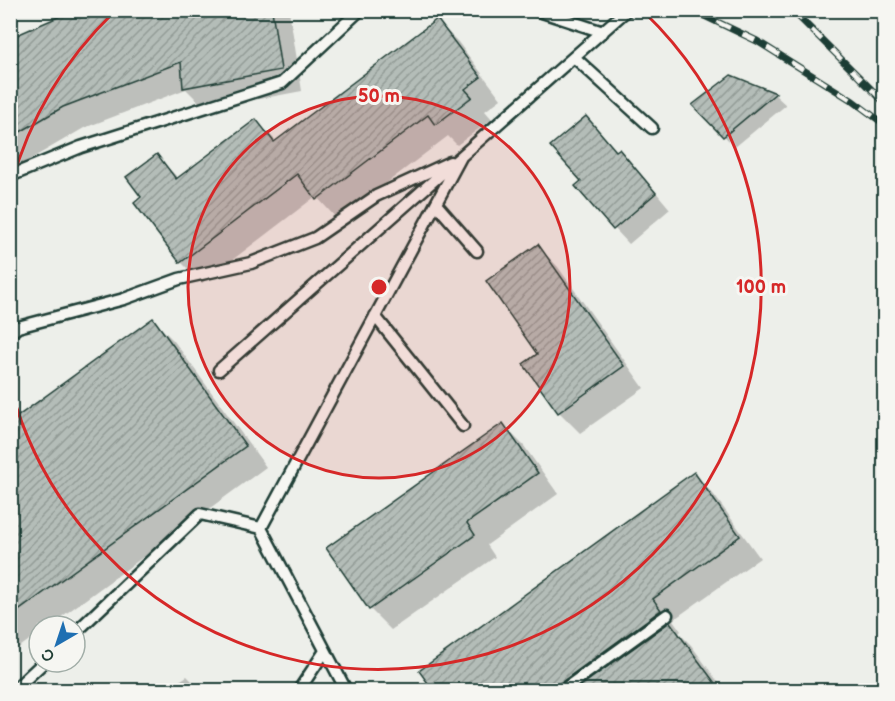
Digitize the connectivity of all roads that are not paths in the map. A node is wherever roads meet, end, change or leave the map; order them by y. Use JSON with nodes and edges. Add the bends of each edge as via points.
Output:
{"nodes":[{"id":1,"x":360,"y":10,"type":"edge"},
{"id":2,"x":536,"y":10,"type":"edge"},
{"id":3,"x":627,"y":10,"type":"edge"},
{"id":4,"x":603,"y":32,"type":"junction"},
{"id":5,"x":574,"y":57,"type":"junction"},
{"id":6,"x":652,"y":128,"type":"dead end"},
{"id":7,"x":461,"y":157,"type":"junction"},
{"id":8,"x":10,"y":176,"type":"edge"},
{"id":9,"x":436,"y":204,"type":"junction"},
{"id":10,"x":477,"y":251,"type":"dead end"},
{"id":11,"x":375,"y":316,"type":"junction"},
{"id":12,"x":10,"y":333,"type":"edge"},
{"id":13,"x":219,"y":370,"type":"dead end"},
{"id":14,"x":463,"y":426,"type":"dead end"},
{"id":15,"x":261,"y":528,"type":"junction"},
{"id":16,"x":667,"y":615,"type":"dead end"},
{"id":17,"x":87,"y":622,"type":"edge"},
{"id":18,"x":325,"y":651,"type":"junction"},
{"id":19,"x":32,"y":674,"type":"edge"},
{"id":20,"x":14,"y":690,"type":"edge"},
{"id":21,"x":299,"y":690,"type":"edge"},
{"id":22,"x":346,"y":690,"type":"edge"},
{"id":23,"x":563,"y":690,"type":"edge"}],
"edges":[{"from":1,"to":8,"type":"lane","via":[[282,83],[81,147]]},
{"from":2,"to":4,"type":"lane"},
{"from":3,"to":4,"type":"lane"},
{"from":4,"to":5,"type":"lane"},
{"from":5,"to":6,"type":"lane"},
{"from":5,"to":7,"type":"lane"},
{"from":7,"to":9,"type":"lane"},
{"from":7,"to":12,"type":"lane","via":[[376,196],[315,238],[251,263],[179,279],[124,299],[18,327]]},
{"from":7,"to":13,"type":"lane"},
{"from":9,"to":10,"type":"lane"},
{"from":9,"to":11,"type":"lane"},
{"from":11,"to":14,"type":"lane"},
{"from":11,"to":15,"type":"lane"},
{"from":15,"to":17,"type":"lane","via":[[200,514]]},
{"from":15,"to":18,"type":"lane"},
{"from":16,"to":23,"type":"lane"},
{"from":18,"to":21,"type":"lane"},
{"from":18,"to":22,"type":"lane"},
{"from":19,"to":20,"type":"lane"}]}
